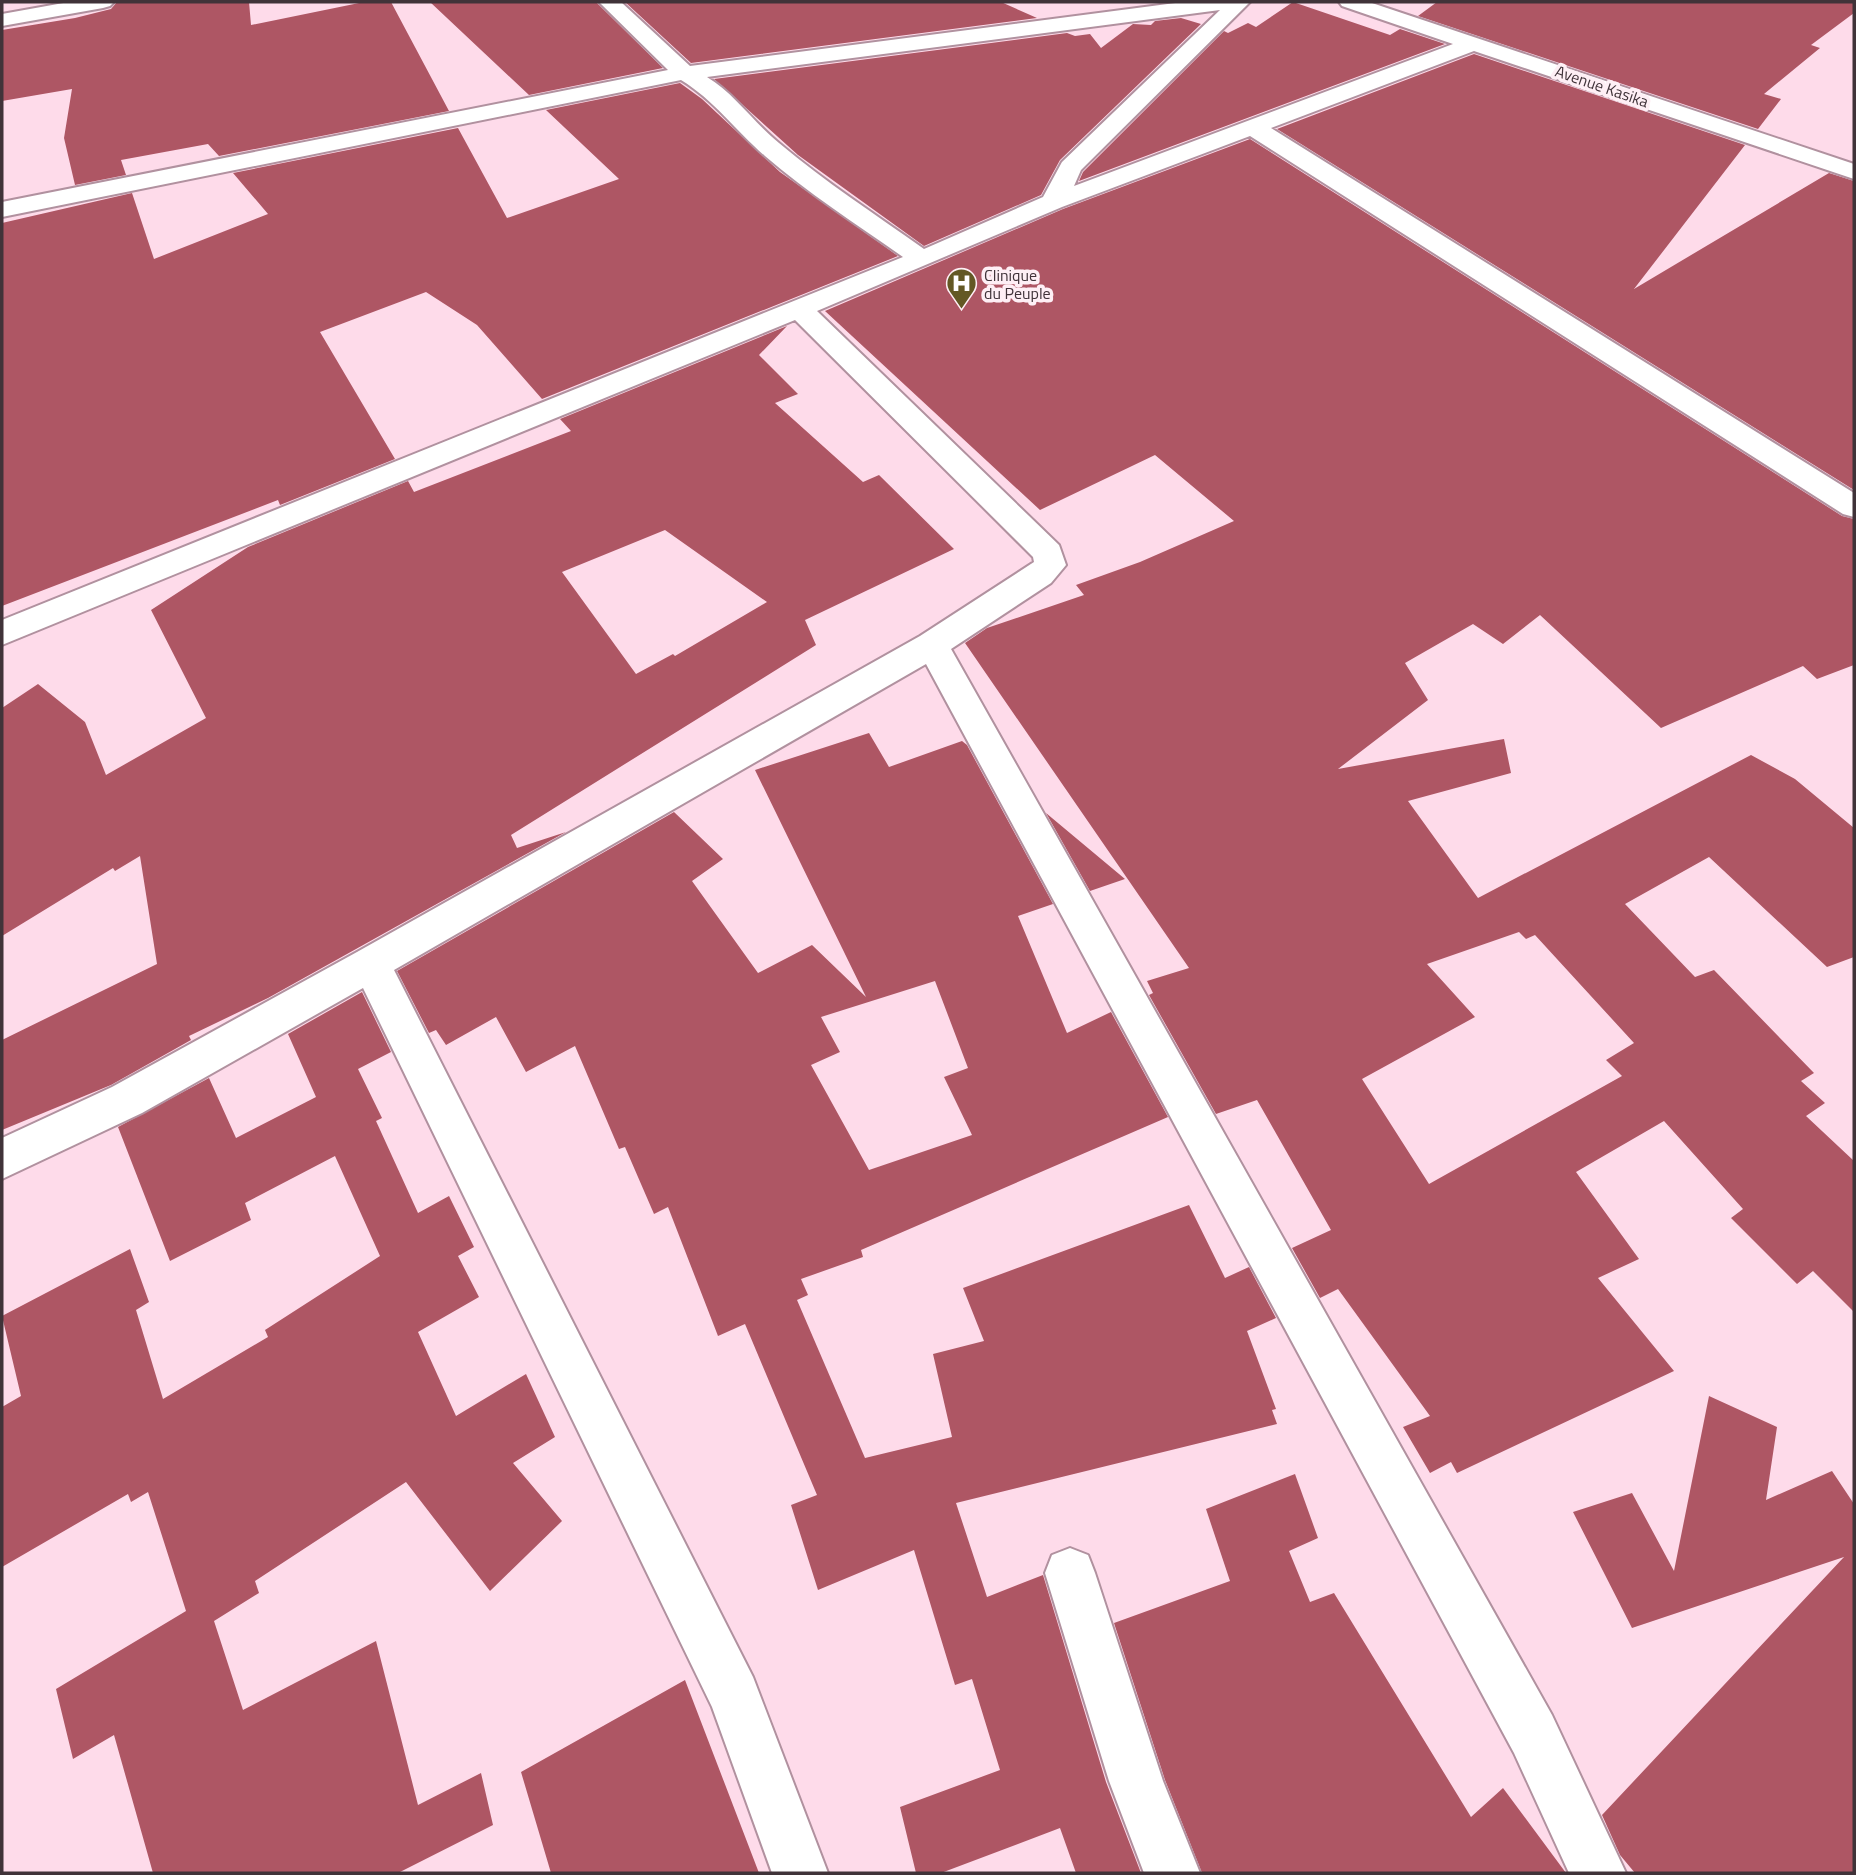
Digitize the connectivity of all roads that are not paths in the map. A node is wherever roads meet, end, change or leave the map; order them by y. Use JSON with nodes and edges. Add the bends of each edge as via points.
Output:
{"nodes":[{"id":1,"x":103,"y":2,"type":"edge"},
{"id":2,"x":609,"y":2,"type":"edge"},
{"id":3,"x":1230,"y":2,"type":"edge"},
{"id":4,"x":1240,"y":2,"type":"edge"},
{"id":5,"x":1349,"y":2,"type":"edge"},
{"id":6,"x":2,"y":20,"type":"edge"},
{"id":7,"x":1476,"y":43,"type":"junction"},
{"id":8,"x":685,"y":73,"type":"junction"},
{"id":9,"x":1254,"y":128,"type":"junction"},
{"id":10,"x":1854,"y":172,"type":"edge"},
{"id":11,"x":1053,"y":202,"type":"junction"},
{"id":12,"x":2,"y":210,"type":"edge"},
{"id":13,"x":922,"y":259,"type":"junction"},
{"id":14,"x":799,"y":309,"type":"junction"},
{"id":15,"x":1854,"y":507,"type":"edge"},
{"id":16,"x":2,"y":634,"type":"edge"},
{"id":17,"x":932,"y":645,"type":"junction"},
{"id":18,"x":371,"y":964,"type":"junction"},
{"id":19,"x":2,"y":1158,"type":"edge"},
{"id":20,"x":1070,"y":1573,"type":"dead end"},
{"id":21,"x":800,"y":1873,"type":"edge"},
{"id":22,"x":1172,"y":1873,"type":"edge"},
{"id":23,"x":1598,"y":1873,"type":"edge"}],
"edges":[{"from":1,"to":6,"type":"street"},
{"from":2,"to":8,"type":"street"},
{"from":3,"to":8,"type":"street"},
{"from":4,"to":11,"type":"street","via":[[1071,167]]},
{"from":5,"to":7,"type":"street","name":"Avenue Kasika"},
{"from":7,"to":9,"type":"street"},
{"from":7,"to":10,"type":"street","name":"Avenue Kasika"},
{"from":8,"to":12,"type":"street"},
{"from":8,"to":13,"type":"street","via":[[711,89],[751,132],[802,175]]},
{"from":9,"to":11,"type":"street"},
{"from":9,"to":15,"type":"street"},
{"from":11,"to":13,"type":"street"},
{"from":13,"to":14,"type":"street"},
{"from":14,"to":16,"type":"street"},
{"from":14,"to":17,"type":"street","via":[[1048,553],[1050,565],[1040,575]]},
{"from":17,"to":18,"type":"street"},
{"from":17,"to":23,"type":"street","via":[[1533,1734]]},
{"from":18,"to":19,"type":"street","via":[[127,1100]]},
{"from":18,"to":21,"type":"street","via":[[734,1696]]},
{"from":20,"to":22,"type":"street","via":[[1136,1781]]}]}
